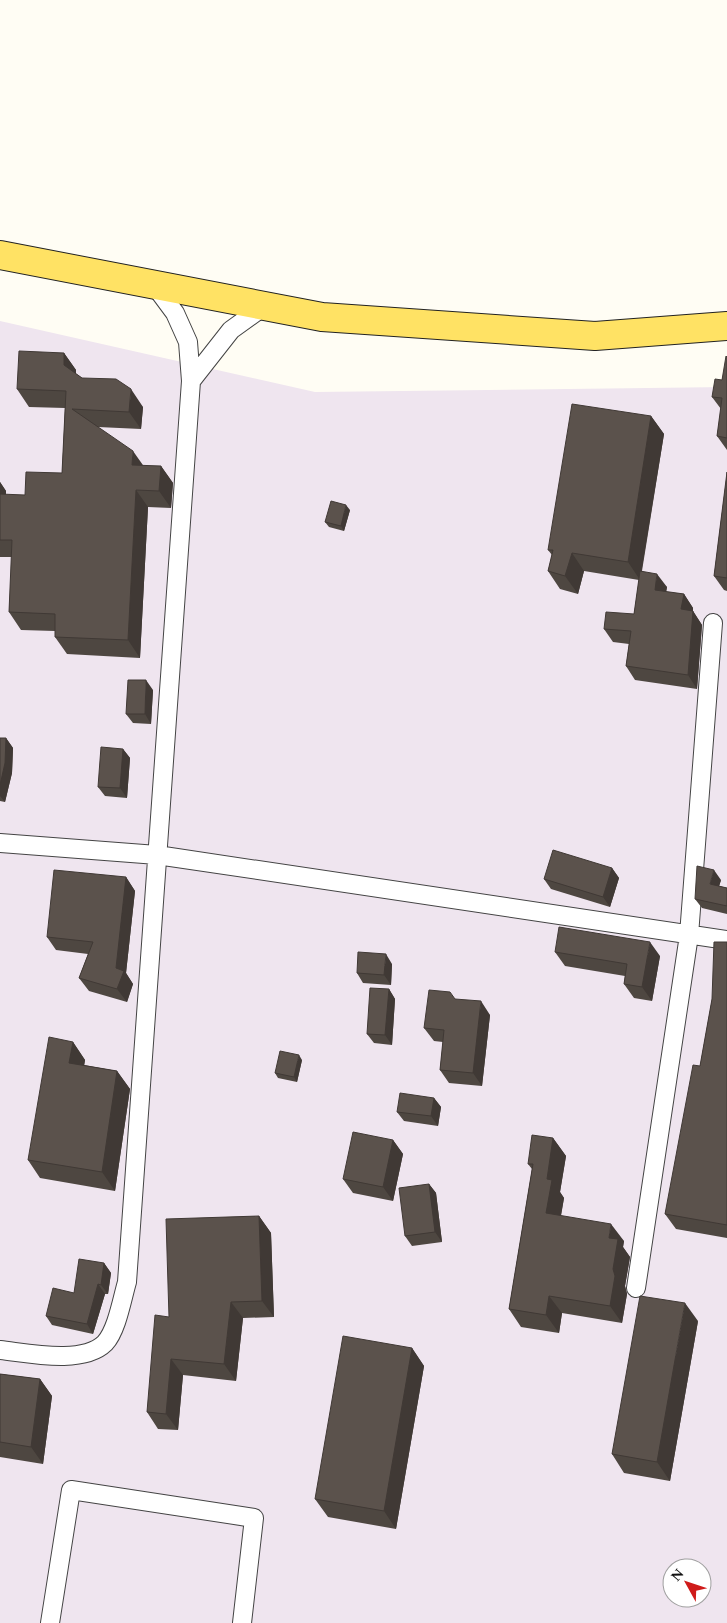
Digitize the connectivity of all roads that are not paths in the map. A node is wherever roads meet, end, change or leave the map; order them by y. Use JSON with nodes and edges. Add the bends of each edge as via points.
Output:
{"nodes":[{"id":1,"x":0,"y":255,"type":"edge"},
{"id":2,"x":155,"y":286,"type":"junction"},
{"id":3,"x":263,"y":307,"type":"junction"},
{"id":4,"x":727,"y":326,"type":"edge"},
{"id":5,"x":191,"y":380,"type":"junction"},
{"id":6,"x":713,"y":623,"type":"dead end"},
{"id":7,"x":0,"y":843,"type":"edge"},
{"id":8,"x":157,"y":856,"type":"junction"},
{"id":9,"x":689,"y":935,"type":"junction"},
{"id":10,"x":727,"y":940,"type":"edge"},
{"id":11,"x":636,"y":1288,"type":"dead end"},
{"id":12,"x":0,"y":1350,"type":"edge"},
{"id":13,"x":50,"y":1623,"type":"edge"},
{"id":14,"x":242,"y":1623,"type":"edge"}],
"edges":[{"from":1,"to":2,"type":"main road"},
{"from":2,"to":3,"type":"main road"},
{"from":2,"to":5,"type":"street","via":[[175,314],[188,342]]},
{"from":3,"to":4,"type":"main road","via":[[322,317],[595,336]]},
{"from":3,"to":5,"type":"street","via":[[232,330]]},
{"from":5,"to":8,"type":"street"},
{"from":6,"to":9,"type":"street"},
{"from":7,"to":8,"type":"street"},
{"from":8,"to":9,"type":"street"},
{"from":8,"to":12,"type":"street","via":[[127,1282],[118,1318],[105,1343],[86,1354],[48,1355]]},
{"from":9,"to":10,"type":"street"},
{"from":9,"to":11,"type":"street"},
{"from":13,"to":14,"type":"street","via":[[71,1490],[254,1518]]}]}
